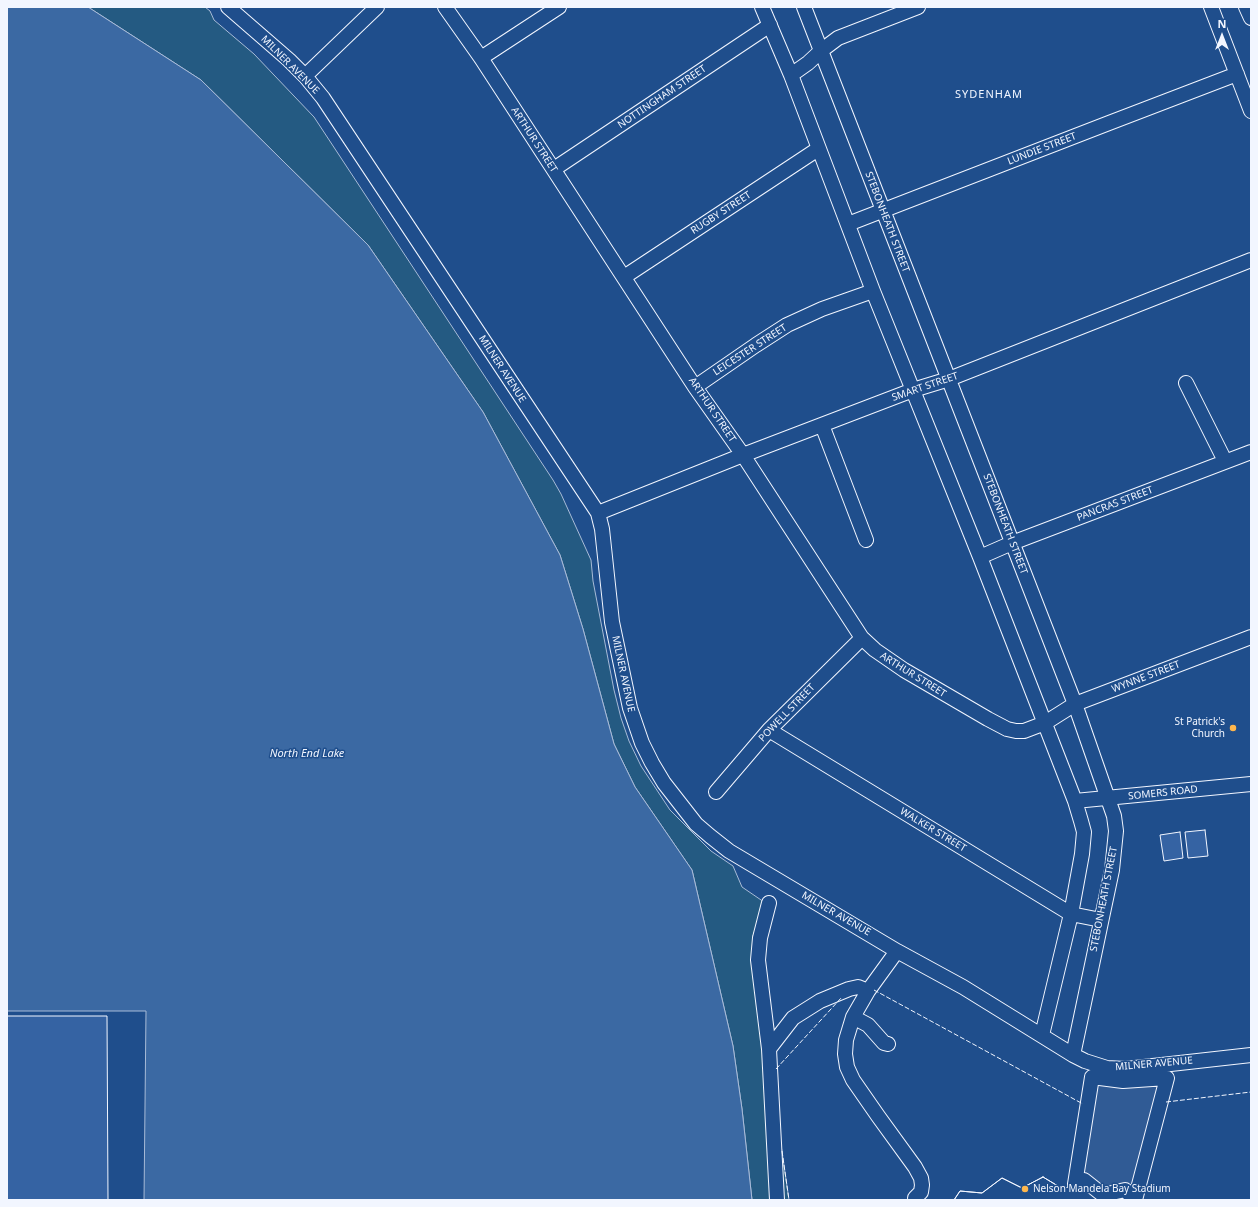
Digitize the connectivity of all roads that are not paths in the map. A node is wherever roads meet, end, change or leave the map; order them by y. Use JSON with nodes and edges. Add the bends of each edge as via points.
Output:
{"nodes":[{"id":1,"x":228,"y":7,"type":"edge"},
{"id":2,"x":377,"y":7,"type":"edge"},
{"id":3,"x":445,"y":7,"type":"edge"},
{"id":4,"x":559,"y":7,"type":"edge"},
{"id":5,"x":762,"y":7,"type":"edge"},
{"id":6,"x":804,"y":7,"type":"edge"},
{"id":7,"x":918,"y":7,"type":"edge"},
{"id":8,"x":1211,"y":7,"type":"edge"},
{"id":9,"x":1246,"y":7,"type":"edge"},
{"id":10,"x":1251,"y":18,"type":"edge"},
{"id":11,"x":770,"y":25,"type":"junction"},
{"id":12,"x":822,"y":50,"type":"junction"},
{"id":13,"x":481,"y":58,"type":"junction"},
{"id":14,"x":1237,"y":74,"type":"junction"},
{"id":15,"x":791,"y":75,"type":"junction"},
{"id":16,"x":305,"y":76,"type":"junction"},
{"id":17,"x":1251,"y":111,"type":"edge"},
{"id":18,"x":818,"y":149,"type":"junction"},
{"id":19,"x":554,"y":169,"type":"junction"},
{"id":20,"x":883,"y":211,"type":"junction"},
{"id":21,"x":848,"y":224,"type":"junction"},
{"id":22,"x":1251,"y":260,"type":"edge"},
{"id":23,"x":624,"y":277,"type":"junction"},
{"id":24,"x":873,"y":291,"type":"junction"},
{"id":25,"x":949,"y":378,"type":"junction"},
{"id":26,"x":1186,"y":383,"type":"dead end"},
{"id":27,"x":695,"y":387,"type":"junction"},
{"id":28,"x":913,"y":390,"type":"junction"},
{"id":29,"x":822,"y":425,"type":"junction"},
{"id":30,"x":1251,"y":452,"type":"edge"},
{"id":31,"x":743,"y":455,"type":"junction"},
{"id":32,"x":1225,"y":461,"type":"junction"},
{"id":33,"x":598,"y":513,"type":"junction"},
{"id":34,"x":866,"y":540,"type":"dead end"},
{"id":35,"x":1012,"y":543,"type":"junction"},
{"id":36,"x":980,"y":557,"type":"junction"},
{"id":37,"x":1251,"y":637,"type":"edge"},
{"id":38,"x":862,"y":638,"type":"junction"},
{"id":39,"x":1075,"y":704,"type":"junction"},
{"id":40,"x":1045,"y":723,"type":"junction"},
{"id":41,"x":769,"y":730,"type":"junction"},
{"id":42,"x":1251,"y":784,"type":"edge"},
{"id":43,"x":716,"y":792,"type":"dead end"},
{"id":44,"x":1109,"y":798,"type":"junction"},
{"id":45,"x":1075,"y":801,"type":"junction"},
{"id":46,"x":769,"y":903,"type":"dead end"},
{"id":47,"x":1071,"y":914,"type":"junction"},
{"id":48,"x":1101,"y":920,"type":"junction"},
{"id":49,"x":897,"y":951,"type":"junction"},
{"id":50,"x":868,"y":991,"type":"junction"},
{"id":51,"x":853,"y":1017,"type":"junction"},
{"id":52,"x":1042,"y":1035,"type":"junction"},
{"id":53,"x":888,"y":1044,"type":"dead end"},
{"id":54,"x":769,"y":1049,"type":"junction"},
{"id":55,"x":1073,"y":1054,"type":"junction"},
{"id":56,"x":1251,"y":1055,"type":"edge"},
{"id":57,"x":915,"y":1198,"type":"dead end"},
{"id":58,"x":777,"y":1200,"type":"edge"},
{"id":59,"x":1135,"y":1200,"type":"edge"}],
"edges":[{"from":1,"to":16,"type":"street","name":"MILNER AVENUE"},
{"from":2,"to":16,"type":"street"},
{"from":3,"to":13,"type":"street","name":"ARTHUR STREET"},
{"from":4,"to":13,"type":"street"},
{"from":5,"to":11,"type":"street"},
{"from":6,"to":12,"type":"street","name":"STEBONHEATH STREET"},
{"from":7,"to":12,"type":"street","via":[[838,38]]},
{"from":8,"to":14,"type":"street"},
{"from":9,"to":10,"type":"street"},
{"from":11,"to":15,"type":"street"},
{"from":11,"to":19,"type":"street","name":"NOTTINGHAM STREET"},
{"from":12,"to":15,"type":"street"},
{"from":12,"to":20,"type":"street","name":"STEBONHEATH STREET"},
{"from":13,"to":19,"type":"street","name":"ARTHUR STREET"},
{"from":14,"to":17,"type":"street"},
{"from":14,"to":20,"type":"street","name":"LUNDIE STREET"},
{"from":15,"to":18,"type":"street"},
{"from":16,"to":33,"type":"street","name":"MILNER AVENUE","via":[[330,108]]},
{"from":18,"to":21,"type":"street"},
{"from":18,"to":23,"type":"street","name":"RUGBY STREET"},
{"from":19,"to":23,"type":"street","name":"ARTHUR STREET"},
{"from":20,"to":21,"type":"street","name":"LUNDIE STREET"},
{"from":20,"to":25,"type":"street","name":"STEBONHEATH STREET"},
{"from":21,"to":24,"type":"street"},
{"from":22,"to":25,"type":"street","name":"SMART STREET"},
{"from":23,"to":27,"type":"street","name":"ARTHUR STREET"},
{"from":24,"to":27,"type":"street","name":"LEICESTER STREET","via":[[822,309],[787,325]]},
{"from":24,"to":28,"type":"street"},
{"from":25,"to":28,"type":"street","name":"SMART STREET"},
{"from":25,"to":35,"type":"street","name":"STEBONHEATH STREET"},
{"from":26,"to":32,"type":"street"},
{"from":27,"to":31,"type":"street","name":"ARTHUR STREET"},
{"from":28,"to":29,"type":"street","name":"SMART STREET"},
{"from":28,"to":36,"type":"street"},
{"from":29,"to":31,"type":"street","name":"SMART STREET"},
{"from":29,"to":34,"type":"street"},
{"from":30,"to":32,"type":"street","name":"PANCRAS STREET"},
{"from":31,"to":33,"type":"street","name":"SMART STREET"},
{"from":31,"to":38,"type":"street","name":"ARTHUR STREET"},
{"from":32,"to":35,"type":"street","name":"PANCRAS STREET"},
{"from":33,"to":49,"type":"street","name":"MILNER AVENUE","via":[[612,622],[630,708],[642,743],[664,784],[696,824],[729,851]]},
{"from":35,"to":36,"type":"street","name":"PANCRAS STREET"},
{"from":35,"to":39,"type":"street","name":"STEBONHEATH STREET"},
{"from":36,"to":40,"type":"street"},
{"from":37,"to":39,"type":"street","name":"WYNNE STREET"},
{"from":38,"to":40,"type":"street","name":"ARTHUR STREET","via":[[904,670],[1007,728],[1024,731]]},
{"from":38,"to":41,"type":"street","name":"POWELL STREET"},
{"from":39,"to":40,"type":"street","name":"WYNNE STREET"},
{"from":39,"to":44,"type":"street","name":"STEBONHEATH STREET"},
{"from":40,"to":45,"type":"street"},
{"from":41,"to":43,"type":"street","name":"POWELL STREET"},
{"from":41,"to":47,"type":"street","name":"WALKER STREET"},
{"from":42,"to":44,"type":"street","name":"SOMERS ROAD"},
{"from":44,"to":45,"type":"street","name":"SOMERS ROAD"},
{"from":44,"to":48,"type":"street","name":"STEBONHEATH STREET","via":[[1116,831],[1115,847]]},
{"from":45,"to":47,"type":"street","via":[[1084,832],[1084,842]]},
{"from":46,"to":54,"type":"street","via":[[760,938],[758,960]]},
{"from":47,"to":48,"type":"street","name":"WALKER STREET"},
{"from":47,"to":52,"type":"street"},
{"from":48,"to":55,"type":"street","name":"STEBONHEATH STREET"},
{"from":49,"to":50,"type":"street"},
{"from":49,"to":52,"type":"street","name":"MILNER AVENUE","via":[[964,987]]},
{"from":50,"to":51,"type":"street"},
{"from":50,"to":54,"type":"street","via":[[858,987],[809,1007],[793,1018]]},
{"from":51,"to":53,"type":"street","via":[[868,1025],[884,1043]]},
{"from":51,"to":57,"type":"street","via":[[846,1040],[847,1067],[853,1080],[921,1178],[921,1192]]},
{"from":52,"to":55,"type":"street","name":"MILNER AVENUE"},
{"from":54,"to":58,"type":"street"},
{"from":55,"to":56,"type":"street","name":"MILNER AVENUE","via":[[1100,1066],[1118,1069]]},
{"from":59,"to":59,"type":"street","via":[[1126,1190],[1103,1195],[1084,1180],[1075,1184],[1092,1077],[1123,1080],[1167,1078]]}]}
